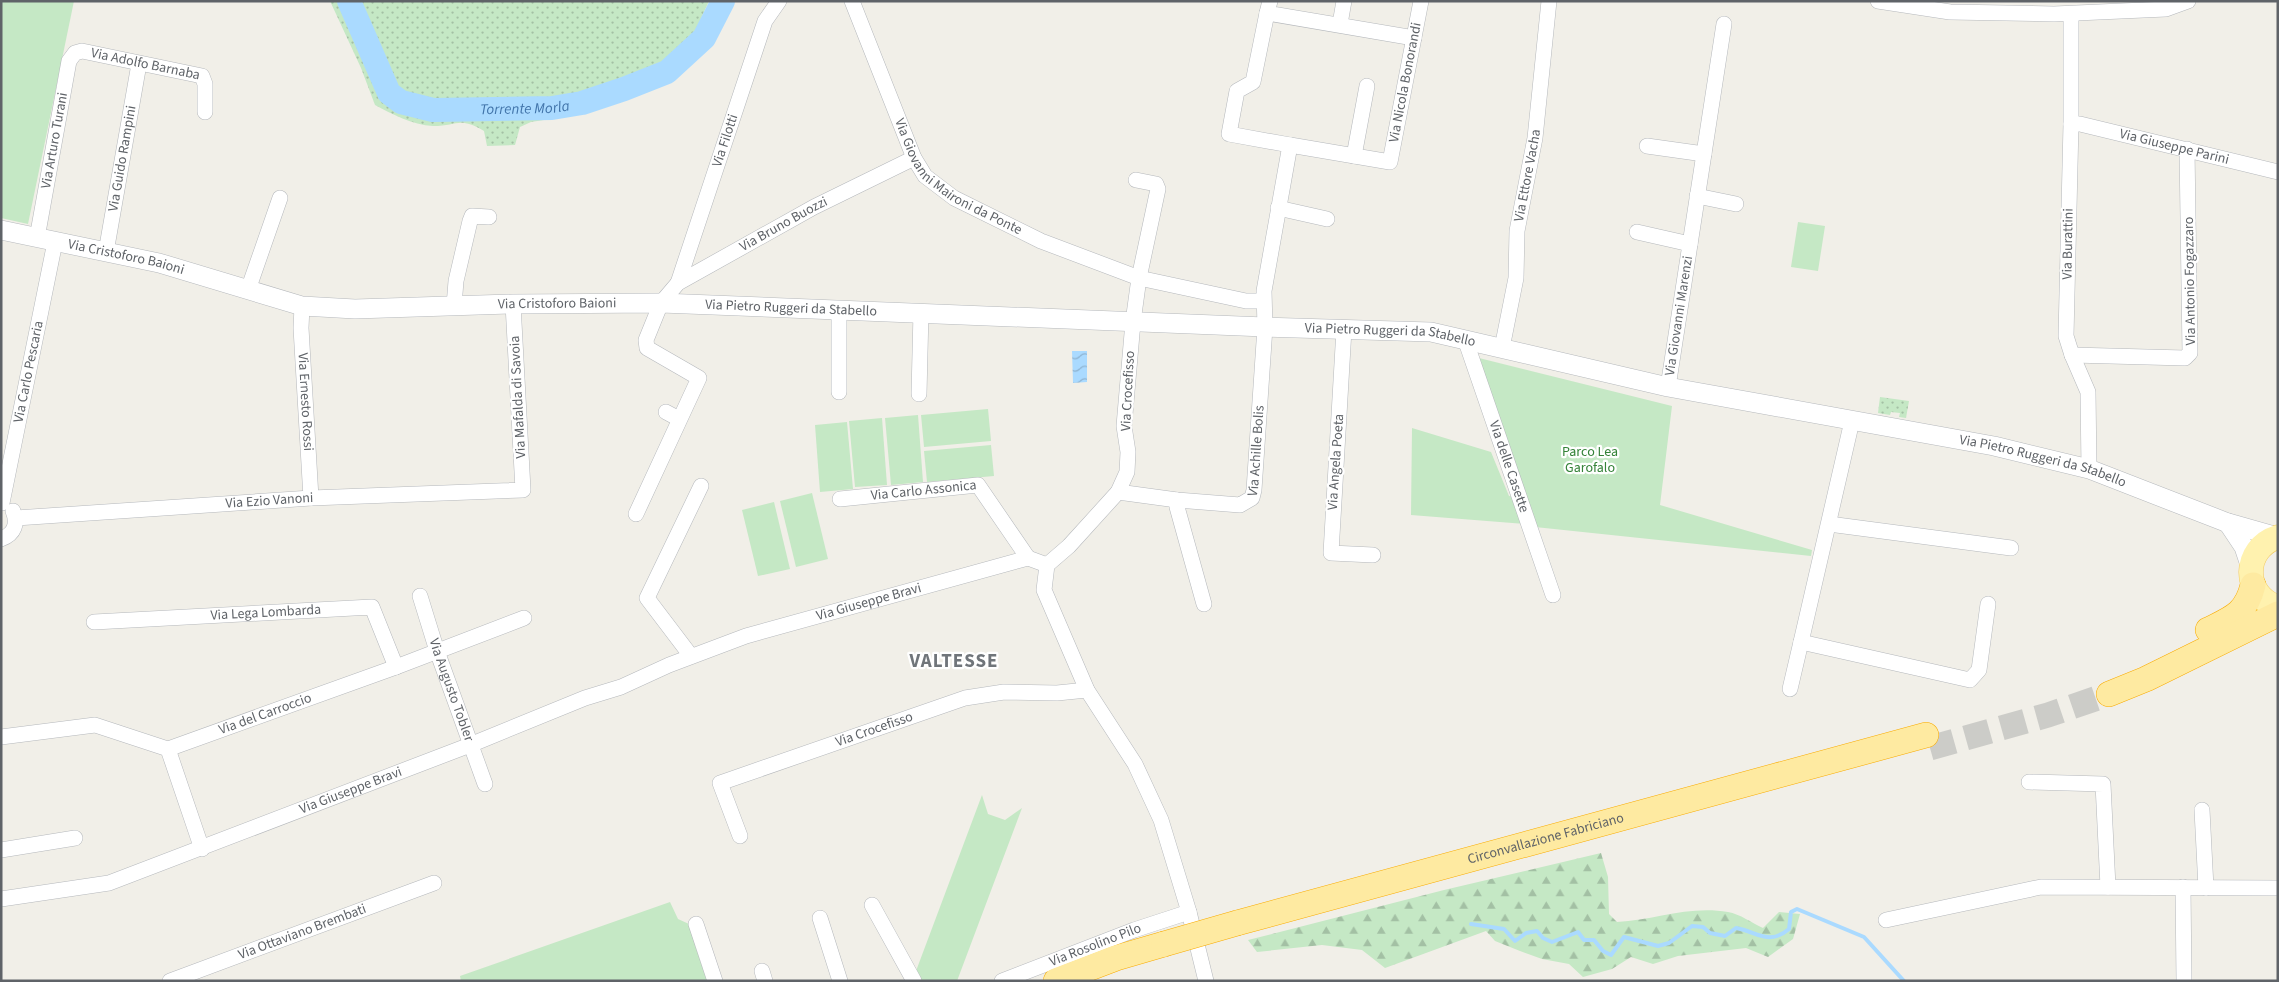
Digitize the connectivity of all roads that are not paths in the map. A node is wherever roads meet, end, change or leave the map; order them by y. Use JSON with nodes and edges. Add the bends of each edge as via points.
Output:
{"nodes":[{"id":1,"x":780,"y":1,"type":"edge"},
{"id":2,"x":852,"y":1,"type":"edge"},
{"id":3,"x":1344,"y":1,"type":"edge"},
{"id":4,"x":1421,"y":1,"type":"edge"},
{"id":5,"x":1549,"y":1,"type":"edge"},
{"id":6,"x":1878,"y":1,"type":"edge"},
{"id":7,"x":2188,"y":1,"type":"edge"},
{"id":8,"x":1268,"y":7,"type":"edge"},
{"id":9,"x":2071,"y":14,"type":"junction"},
{"id":10,"x":1340,"y":24,"type":"junction"},
{"id":11,"x":1724,"y":24,"type":"dead end"},
{"id":12,"x":1414,"y":38,"type":"junction"},
{"id":13,"x":82,"y":51,"type":"joint"},
{"id":14,"x":139,"y":64,"type":"junction"},
{"id":15,"x":1367,"y":86,"type":"dead end"},
{"id":16,"x":205,"y":112,"type":"dead end"},
{"id":17,"x":2071,"y":124,"type":"junction"},
{"id":18,"x":1290,"y":145,"type":"junction"},
{"id":19,"x":1647,"y":146,"type":"dead end"},
{"id":20,"x":2187,"y":149,"type":"junction"},
{"id":21,"x":1704,"y":154,"type":"junction"},
{"id":22,"x":1354,"y":156,"type":"junction"},
{"id":23,"x":914,"y":158,"type":"junction"},
{"id":24,"x":2278,"y":172,"type":"edge"},
{"id":25,"x":1136,"y":180,"type":"dead end"},
{"id":26,"x":1697,"y":196,"type":"junction"},
{"id":27,"x":280,"y":198,"type":"dead end"},
{"id":28,"x":1736,"y":204,"type":"dead end"},
{"id":29,"x":1278,"y":208,"type":"junction"},
{"id":30,"x":489,"y":217,"type":"dead end"},
{"id":31,"x":1327,"y":219,"type":"dead end"},
{"id":32,"x":1,"y":230,"type":"edge"},
{"id":33,"x":1637,"y":232,"type":"dead end"},
{"id":34,"x":46,"y":240,"type":"junction"},
{"id":35,"x":1690,"y":244,"type":"junction"},
{"id":36,"x":106,"y":252,"type":"junction"},
{"id":37,"x":1139,"y":278,"type":"junction"},
{"id":38,"x":678,"y":283,"type":"junction"},
{"id":39,"x":248,"y":290,"type":"junction"},
{"id":40,"x":1246,"y":301,"type":"junction"},
{"id":41,"x":1263,"y":301,"type":"junction"},
{"id":42,"x":661,"y":303,"type":"junction"},
{"id":43,"x":513,"y":304,"type":"junction"},
{"id":44,"x":302,"y":306,"type":"junction"},
{"id":45,"x":454,"y":306,"type":"junction"},
{"id":46,"x":839,"y":309,"type":"junction"},
{"id":47,"x":921,"y":312,"type":"junction"},
{"id":48,"x":1133,"y":322,"type":"junction"},
{"id":49,"x":1246,"y":326,"type":"junction"},
{"id":50,"x":1265,"y":327,"type":"junction"},
{"id":51,"x":1344,"y":330,"type":"junction"},
{"id":52,"x":1465,"y":339,"type":"junction"},
{"id":53,"x":1502,"y":348,"type":"junction"},
{"id":54,"x":2072,"y":355,"type":"junction"},
{"id":55,"x":1668,"y":387,"type":"junction"},
{"id":56,"x":839,"y":392,"type":"dead end"},
{"id":57,"x":918,"y":394,"type":"dead end"},
{"id":58,"x":1852,"y":420,"type":"junction"},
{"id":59,"x":2089,"y":469,"type":"junction"},
{"id":60,"x":701,"y":486,"type":"dead end"},
{"id":61,"x":523,"y":490,"type":"joint"},
{"id":62,"x":1118,"y":492,"type":"junction"},
{"id":63,"x":312,"y":498,"type":"junction"},
{"id":64,"x":840,"y":499,"type":"dead end"},
{"id":65,"x":1177,"y":500,"type":"junction"},
{"id":66,"x":1,"y":503,"type":"edge"},
{"id":67,"x":636,"y":514,"type":"dead end"},
{"id":68,"x":16,"y":518,"type":"junction"},
{"id":69,"x":2228,"y":523,"type":"junction"},
{"id":70,"x":1829,"y":524,"type":"junction"},
{"id":71,"x":2278,"y":537,"type":"edge"},
{"id":72,"x":1,"y":539,"type":"edge"},
{"id":73,"x":2011,"y":548,"type":"dead end"},
{"id":74,"x":1373,"y":555,"type":"dead end"},
{"id":75,"x":1028,"y":558,"type":"junction"},
{"id":76,"x":1047,"y":565,"type":"junction"},
{"id":77,"x":2252,"y":577,"type":"junction"},
{"id":78,"x":1553,"y":595,"type":"dead end"},
{"id":79,"x":420,"y":596,"type":"dead end"},
{"id":80,"x":1204,"y":604,"type":"dead end"},
{"id":81,"x":1988,"y":604,"type":"dead end"},
{"id":82,"x":2278,"y":607,"type":"edge"},
{"id":83,"x":2278,"y":614,"type":"edge"},
{"id":84,"x":524,"y":618,"type":"dead end"},
{"id":85,"x":94,"y":622,"type":"dead end"},
{"id":86,"x":1802,"y":642,"type":"junction"},
{"id":87,"x":436,"y":651,"type":"junction"},
{"id":88,"x":691,"y":656,"type":"junction"},
{"id":89,"x":396,"y":667,"type":"junction"},
{"id":90,"x":1790,"y":689,"type":"dead end"},
{"id":91,"x":1087,"y":690,"type":"junction"},
{"id":92,"x":7,"y":737,"type":"edge"},
{"id":93,"x":1928,"y":741,"type":"tunnel mouth"},
{"id":94,"x":470,"y":745,"type":"junction"},
{"id":95,"x":168,"y":749,"type":"junction"},
{"id":96,"x":2029,"y":782,"type":"dead end"},
{"id":97,"x":485,"y":784,"type":"dead end"},
{"id":98,"x":2202,"y":810,"type":"dead end"},
{"id":99,"x":740,"y":836,"type":"dead end"},
{"id":100,"x":75,"y":838,"type":"dead end"},
{"id":101,"x":202,"y":849,"type":"junction"},
{"id":102,"x":1,"y":850,"type":"edge"},
{"id":103,"x":434,"y":883,"type":"dead end"},
{"id":104,"x":2108,"y":887,"type":"junction"},
{"id":105,"x":2183,"y":887,"type":"junction"},
{"id":106,"x":2206,"y":888,"type":"junction"},
{"id":107,"x":2278,"y":888,"type":"edge"},
{"id":108,"x":1,"y":899,"type":"edge"},
{"id":109,"x":872,"y":905,"type":"dead end"},
{"id":110,"x":1189,"y":912,"type":"junction"},
{"id":111,"x":820,"y":918,"type":"dead end"},
{"id":112,"x":1886,"y":920,"type":"dead end"},
{"id":113,"x":696,"y":924,"type":"dead end"},
{"id":114,"x":1167,"y":949,"type":"junction"},
{"id":115,"x":170,"y":981,"type":"edge"},
{"id":116,"x":715,"y":981,"type":"edge"},
{"id":117,"x":840,"y":981,"type":"edge"},
{"id":118,"x":914,"y":981,"type":"edge"},
{"id":119,"x":1002,"y":981,"type":"edge"},
{"id":120,"x":1056,"y":981,"type":"edge"},
{"id":121,"x":1091,"y":981,"type":"edge"},
{"id":122,"x":1206,"y":981,"type":"edge"},
{"id":123,"x":2184,"y":981,"type":"edge"}],
"edges":[{"from":1,"to":38,"type":"street","name":"Via Filotti","via":[[765,21]]},
{"from":2,"to":23,"type":"street","name":"Via Giovanni Maironi da Ponte"},
{"from":3,"to":10,"type":"street"},
{"from":4,"to":12,"type":"street","name":"Via Nicola Bonorandi"},
{"from":5,"to":53,"type":"street","name":"Via Ettore Vacha","via":[[1535,138],[1518,231],[1516,278]]},
{"from":6,"to":9,"type":"street","via":[[1950,12]]},
{"from":7,"to":9,"type":"street","via":[[2166,9]]},
{"from":8,"to":10,"type":"street"},
{"from":8,"to":18,"type":"street","via":[[1253,82],[1237,91],[1229,134]]},
{"from":9,"to":17,"type":"street","name":"Via Burattini"},
{"from":10,"to":12,"type":"street"},
{"from":11,"to":21,"type":"street","name":"Via Giovanni Marenzi"},
{"from":12,"to":22,"type":"street","name":"Via Nicola Bonorandi","via":[[1390,162]]},
{"from":13,"to":14,"type":"street","name":"Via Adolfo Barnaba"},
{"from":13,"to":34,"type":"street","name":"Via Arturo Turani","via":[[75,52],[68,61]]},
{"from":14,"to":16,"type":"street","name":"Via Adolfo Barnaba","via":[[202,76],[205,80]]},
{"from":14,"to":36,"type":"street","name":"Via Guido Rampini"},
{"from":15,"to":22,"type":"street"},
{"from":17,"to":20,"type":"street","name":"Via Giuseppe Parini"},
{"from":17,"to":54,"type":"street","name":"Via Burattini","via":[[2066,336]]},
{"from":18,"to":22,"type":"street"},
{"from":18,"to":29,"type":"street"},
{"from":19,"to":21,"type":"street"},
{"from":20,"to":24,"type":"street","name":"Via Giuseppe Parini"},
{"from":20,"to":54,"type":"street","name":"Via Antonio Fogazzaro","via":[[2190,353],[2185,358]]},
{"from":21,"to":26,"type":"street","name":"Via Giovanni Marenzi"},
{"from":23,"to":37,"type":"street","name":"Via Giovanni Maironi da Ponte","via":[[925,176],[954,198],[1041,241]]},
{"from":23,"to":38,"type":"street","name":"Via Bruno Buozzi","via":[[814,207]]},
{"from":25,"to":37,"type":"street","via":[[1156,184],[1158,189]]},
{"from":26,"to":28,"type":"street"},
{"from":26,"to":35,"type":"street","name":"Via Giovanni Marenzi"},
{"from":27,"to":39,"type":"street"},
{"from":29,"to":31,"type":"street"},
{"from":29,"to":41,"type":"street"},
{"from":30,"to":45,"type":"street","via":[[472,216],[470,221],[456,281]]},
{"from":32,"to":34,"type":"street","name":"Via Cristoforo Baioni"},
{"from":33,"to":35,"type":"street","name":"Via Giovanni Marenzi"},
{"from":34,"to":36,"type":"street","name":"Via Cristoforo Baioni"},
{"from":34,"to":66,"type":"street","name":"Via Carlo Pescaria","via":[[39,324]]},
{"from":35,"to":55,"type":"street","name":"Via Giovanni Marenzi"},
{"from":36,"to":39,"type":"street","name":"Via Cristoforo Baioni","via":[[174,267]]},
{"from":37,"to":40,"type":"street","name":"Via Giovanni Maironi da Ponte"},
{"from":37,"to":48,"type":"street"},
{"from":38,"to":42,"type":"street","name":"Via Bruno Buozzi"},
{"from":39,"to":44,"type":"street","name":"Via Cristoforo Baioni"},
{"from":40,"to":41,"type":"street","name":"Via Giovanni Maironi da Ponte"},
{"from":40,"to":49,"type":"street"},
{"from":41,"to":50,"type":"street"},
{"from":42,"to":43,"type":"street","name":"Via Cristoforo Baioni"},
{"from":42,"to":46,"type":"street","name":"Via Pietro Ruggeri da Stabello"},
{"from":42,"to":67,"type":"street","name":"Via Bruno Buozzi","via":[[646,340],[646,348],[699,378],[673,415]]},
{"from":43,"to":45,"type":"street","name":"Via Cristoforo Baioni"},
{"from":43,"to":61,"type":"street","name":"Via Mafalda di Savoia"},
{"from":44,"to":45,"type":"street","name":"Via Cristoforo Baioni","via":[[355,309]]},
{"from":44,"to":63,"type":"street","name":"Via Ernesto Rossi"},
{"from":46,"to":47,"type":"street","name":"Via Pietro Ruggeri da Stabello"},
{"from":46,"to":56,"type":"street"},
{"from":47,"to":48,"type":"street","name":"Via Pietro Ruggeri da Stabello"},
{"from":47,"to":57,"type":"street"},
{"from":48,"to":49,"type":"street","name":"Via Pietro Ruggeri da Stabello"},
{"from":48,"to":62,"type":"street","name":"Via Crocefisso","via":[[1124,426],[1127,472]]},
{"from":49,"to":50,"type":"street","name":"Via Pietro Ruggeri da Stabello"},
{"from":50,"to":51,"type":"street","name":"Via Pietro Ruggeri da Stabello"},
{"from":50,"to":65,"type":"street","name":"Via Achille Bolis","via":[[1252,498],[1240,505]]},
{"from":51,"to":52,"type":"street","name":"Via Pietro Ruggeri da Stabello","via":[[1431,332]]},
{"from":51,"to":74,"type":"street","name":"Via Angela Poeta","via":[[1331,553]]},
{"from":52,"to":53,"type":"street","name":"Via Pietro Ruggeri da Stabello"},
{"from":52,"to":78,"type":"street","name":"Via delle Casette"},
{"from":53,"to":55,"type":"street","name":"Via Pietro Ruggeri da Stabello"},
{"from":54,"to":59,"type":"street","name":"Via Burattini","via":[[2088,392]]},
{"from":55,"to":58,"type":"street","name":"Via Pietro Ruggeri da Stabello"},
{"from":58,"to":59,"type":"street","name":"Via Pietro Ruggeri da Stabello","via":[[1994,446]]},
{"from":58,"to":70,"type":"street"},
{"from":59,"to":69,"type":"street","name":"Via Pietro Ruggeri da Stabello"},
{"from":60,"to":88,"type":"street","via":[[647,598]]},
{"from":61,"to":63,"type":"street","name":"Via Ezio Vanoni"},
{"from":62,"to":65,"type":"street","name":"Via Achille Bolis"},
{"from":62,"to":76,"type":"street","name":"Via Crocefisso","via":[[1069,546]]},
{"from":63,"to":68,"type":"street","name":"Via Ezio Vanoni"},
{"from":64,"to":75,"type":"street","name":"Via Carlo Assonica","via":[[978,485]]},
{"from":65,"to":80,"type":"street","via":[[1176,507]]},
{"from":66,"to":68,"type":"street","name":"Via Carlo Pescaria","via":[[9,506]]},
{"from":68,"to":72,"type":"street","via":[[12,532]]},
{"from":69,"to":71,"type":"street","name":"Via Pietro Ruggeri da Stabello"},
{"from":69,"to":77,"type":"street","via":[[2244,548]]},
{"from":70,"to":73,"type":"street"},
{"from":70,"to":86,"type":"street"},
{"from":71,"to":77,"type":"main road","name":"Via Pietro Ruggeri da Stabello","via":[[2260,548],[2254,557]]},
{"from":75,"to":76,"type":"street"},
{"from":75,"to":88,"type":"street","name":"Via Giuseppe Bravi","via":[[746,636]]},
{"from":76,"to":91,"type":"street","via":[[1044,590]]},
{"from":77,"to":82,"type":"main road","via":[[2263,600]]},
{"from":77,"to":83,"type":"highway","via":[[2246,606],[2233,617],[2106,688],[2146,679]]},
{"from":79,"to":87,"type":"street","name":"Via Augusto Tobler"},
{"from":81,"to":86,"type":"street","via":[[1980,670],[1970,680]]},
{"from":84,"to":87,"type":"street","name":"Via del Carroccio"},
{"from":85,"to":89,"type":"street","name":"Via Lega Lombarda","via":[[372,607]]},
{"from":86,"to":90,"type":"street"},
{"from":87,"to":89,"type":"street","name":"Via del Carroccio"},
{"from":87,"to":94,"type":"street","name":"Via Augusto Tobler"},
{"from":88,"to":94,"type":"street","name":"Via Giuseppe Bravi"},
{"from":89,"to":95,"type":"street","name":"Via del Carroccio"},
{"from":91,"to":99,"type":"street","name":"Via Crocefisso","via":[[1004,692],[965,698],[720,783]]},
{"from":91,"to":110,"type":"street","via":[[1135,764],[1161,820]]},
{"from":92,"to":95,"type":"street","via":[[95,725]]},
{"from":93,"to":114,"type":"highway","name":"Circonvallazione Fabriciano"},
{"from":94,"to":97,"type":"street","name":"Via Augusto Tobler"},
{"from":94,"to":101,"type":"street","name":"Via Giuseppe Bravi"},
{"from":95,"to":101,"type":"street"},
{"from":96,"to":104,"type":"street","via":[[2102,784]]},
{"from":98,"to":106,"type":"street"},
{"from":100,"to":102,"type":"street"},
{"from":101,"to":108,"type":"street","name":"Via Giuseppe Bravi","via":[[109,883]]},
{"from":103,"to":115,"type":"street","name":"Via Ottaviano Brembati"},
{"from":104,"to":105,"type":"street"},
{"from":104,"to":112,"type":"street","via":[[2042,888]]},
{"from":105,"to":106,"type":"street"},
{"from":105,"to":123,"type":"street"},
{"from":106,"to":107,"type":"street"},
{"from":109,"to":118,"type":"street"},
{"from":110,"to":119,"type":"street","name":"Via Rosolino Pilo"},
{"from":110,"to":122,"type":"street"},
{"from":111,"to":117,"type":"street"},
{"from":113,"to":116,"type":"street"},
{"from":114,"to":120,"type":"highway","via":[[1116,958]]},
{"from":114,"to":121,"type":"highway"}]}
